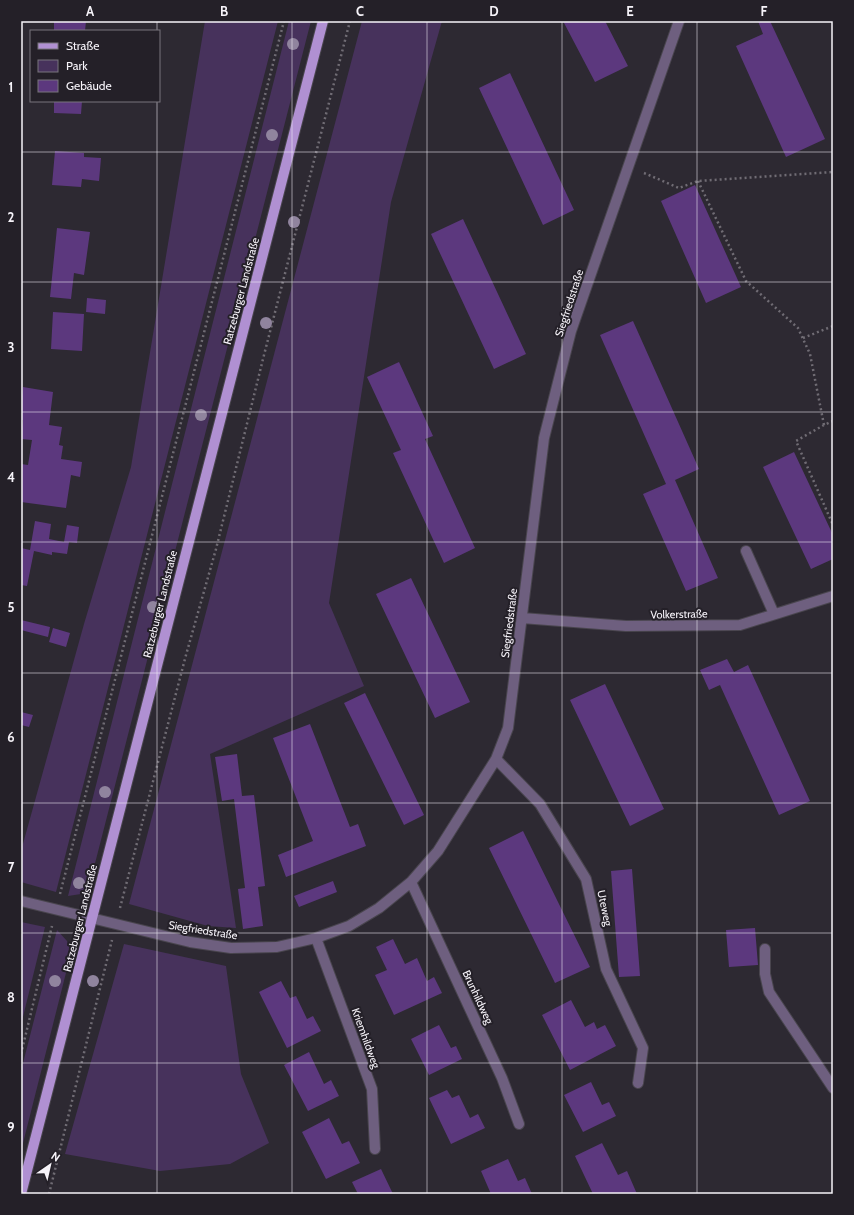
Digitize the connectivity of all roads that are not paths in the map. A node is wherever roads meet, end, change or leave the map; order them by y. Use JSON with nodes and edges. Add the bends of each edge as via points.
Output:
{"nodes":[{"id":1,"x":323,"y":21,"type":"edge"},
{"id":2,"x":679,"y":21,"type":"edge"},
{"id":3,"x":746,"y":551,"type":"dead end"},
{"id":4,"x":833,"y":596,"type":"edge"},
{"id":5,"x":774,"y":614,"type":"junction"},
{"id":6,"x":522,"y":618,"type":"junction"},
{"id":7,"x":496,"y":759,"type":"junction"},
{"id":8,"x":411,"y":882,"type":"junction"},
{"id":9,"x":21,"y":901,"type":"edge"},
{"id":10,"x":93,"y":918,"type":"junction"},
{"id":11,"x":316,"y":938,"type":"junction"},
{"id":12,"x":765,"y":949,"type":"dead end"},
{"id":13,"x":638,"y":1083,"type":"dead end"},
{"id":14,"x":833,"y":1088,"type":"edge"},
{"id":15,"x":519,"y":1124,"type":"dead end"},
{"id":16,"x":375,"y":1149,"type":"dead end"},
{"id":17,"x":22,"y":1194,"type":"edge"}],
"edges":[{"from":1,"to":10,"type":"main road","name":"Ratzeburger Landstraße"},
{"from":2,"to":6,"type":"street","name":"Siegfriedstraße","via":[[571,331],[544,438]]},
{"from":3,"to":5,"type":"street"},
{"from":4,"to":5,"type":"street","name":"Volkerstraße"},
{"from":5,"to":6,"type":"street","name":"Volkerstraße","via":[[740,625],[626,626]]},
{"from":6,"to":7,"type":"street","name":"Siegfriedstraße","via":[[508,728]]},
{"from":7,"to":8,"type":"street","name":"Siegfriedstraße","via":[[438,851]]},
{"from":7,"to":13,"type":"street","name":"Uteweg","via":[[540,804],[586,879],[606,969],[643,1048]]},
{"from":8,"to":11,"type":"street","name":"Siegfriedstraße","via":[[379,908],[350,926]]},
{"from":8,"to":15,"type":"street","name":"Brunhildweg","via":[[502,1078]]},
{"from":9,"to":10,"type":"street","name":"Siegfriedstraße"},
{"from":10,"to":11,"type":"street","name":"Siegfriedstraße","via":[[190,942],[231,948],[277,947]]},
{"from":10,"to":17,"type":"main road","name":"Ratzeburger Landstraße"},
{"from":11,"to":16,"type":"street","name":"Kriemhildweg","via":[[372,1089]]},
{"from":12,"to":14,"type":"street","via":[[765,974],[769,992]]}]}
